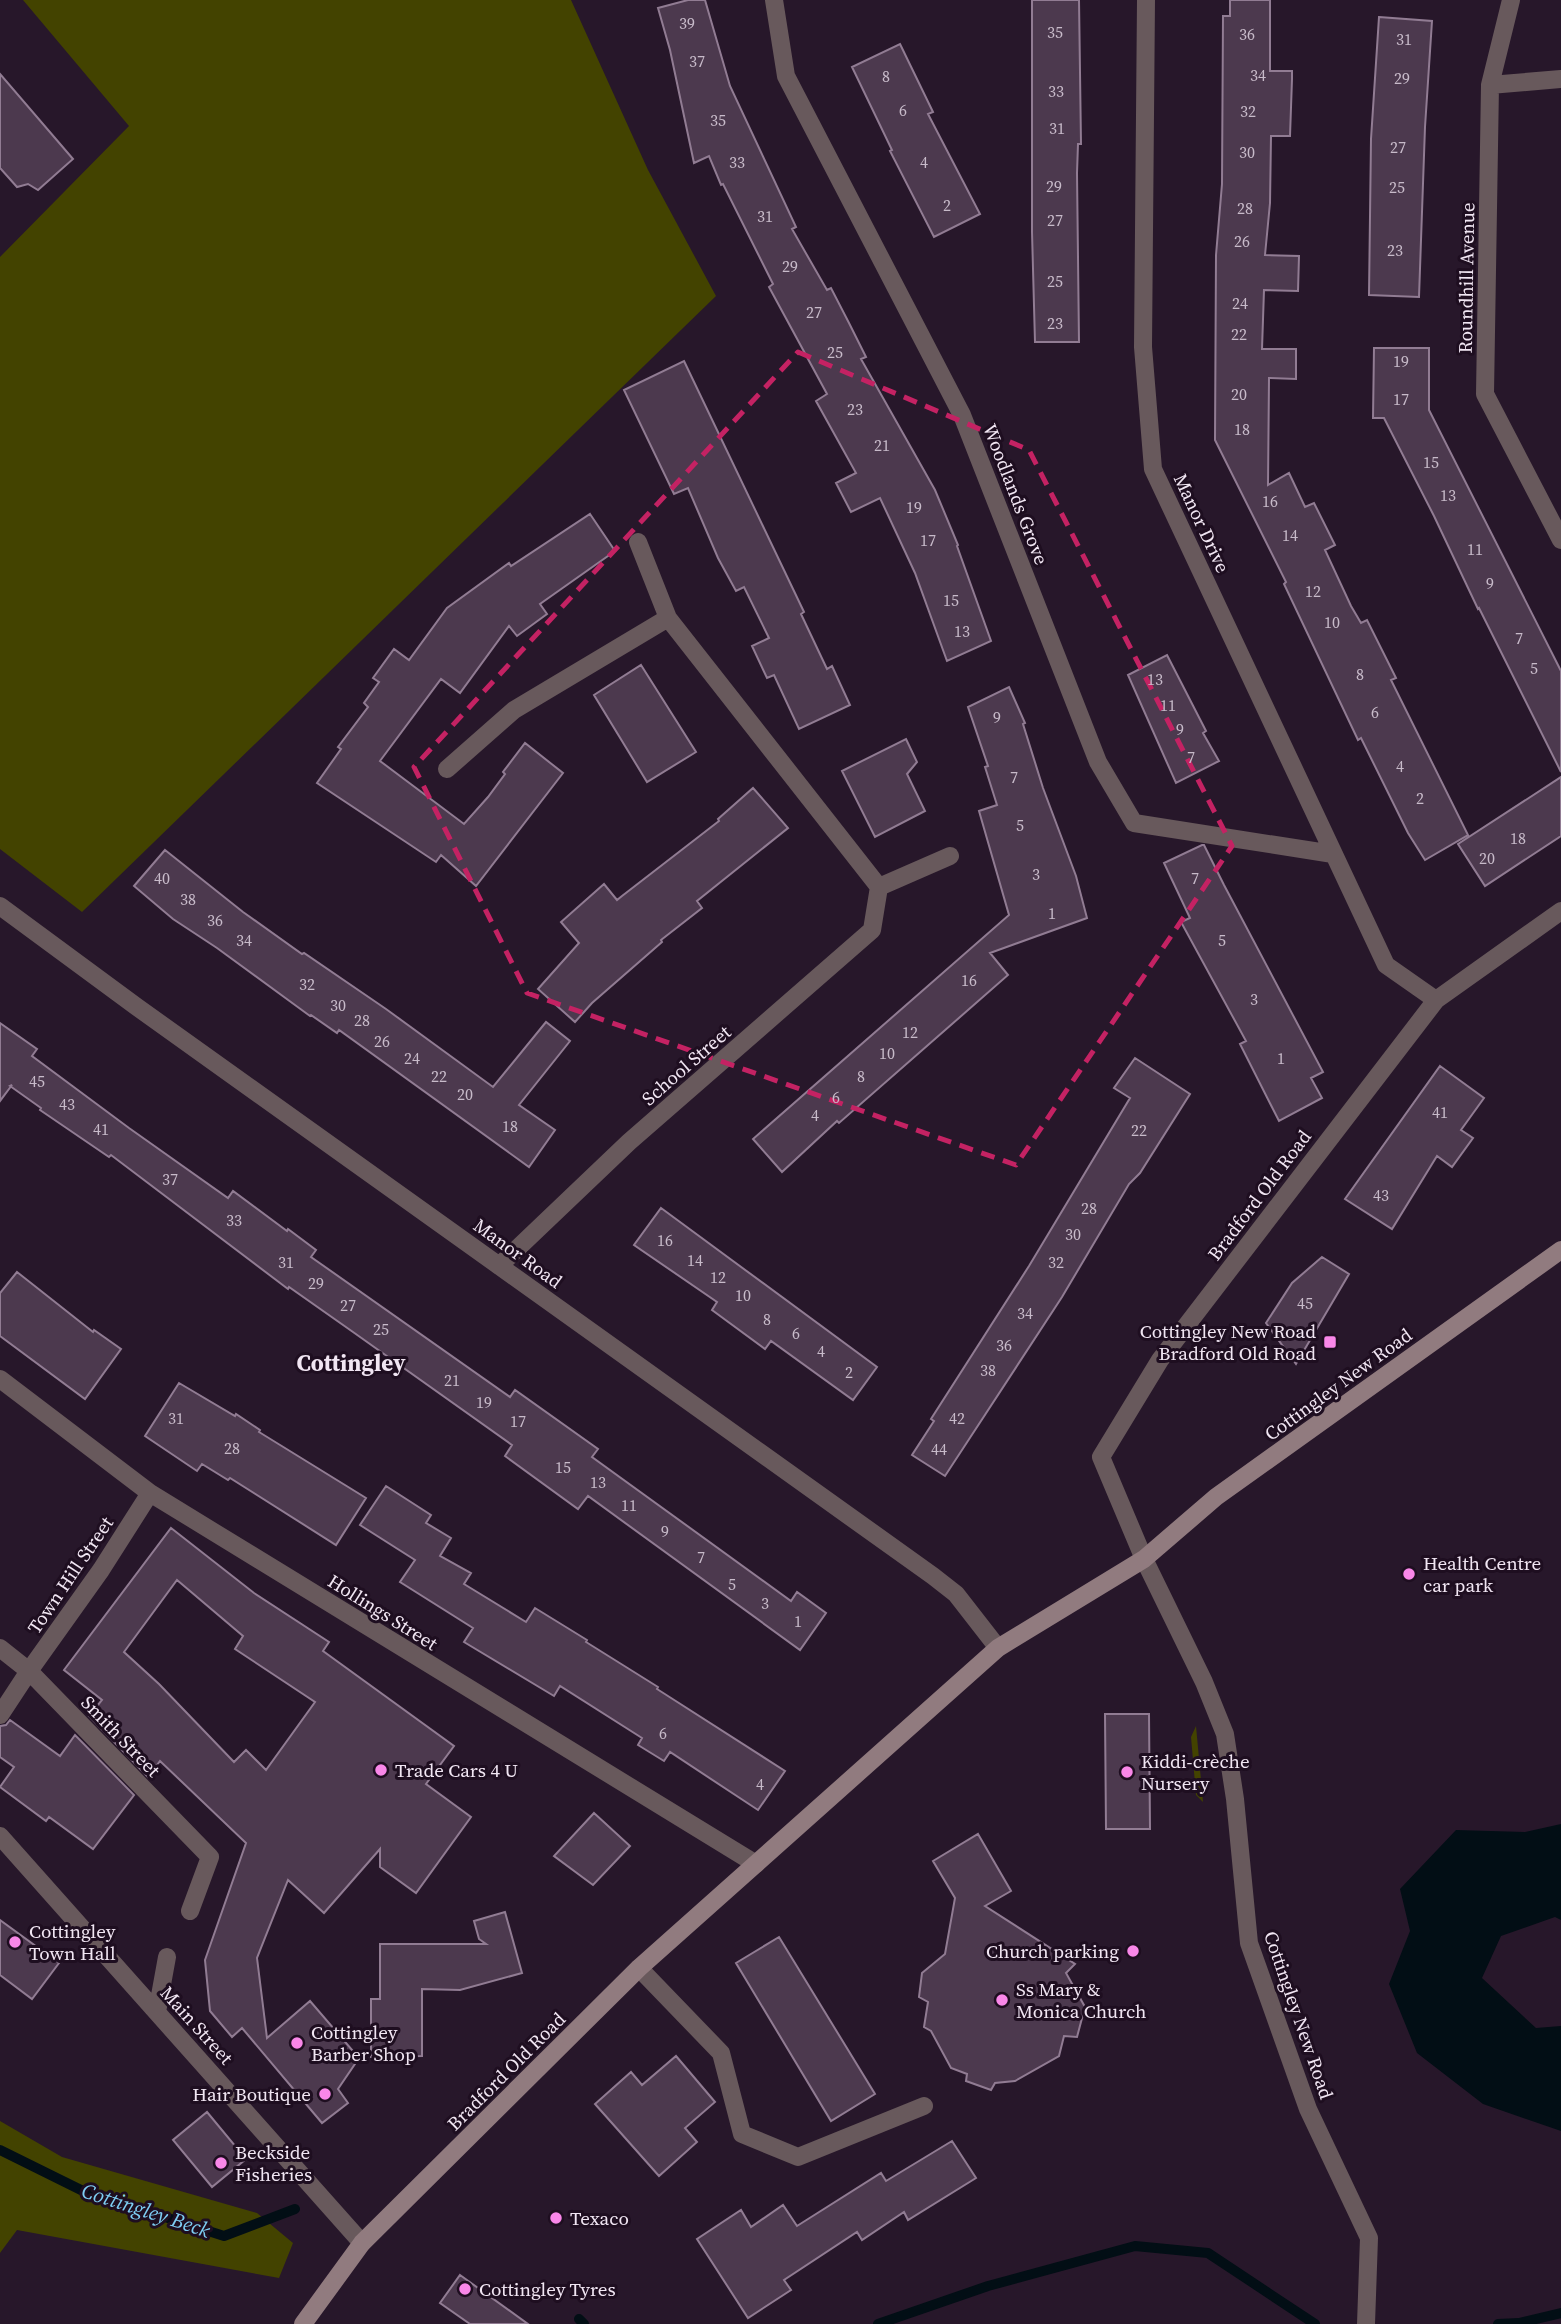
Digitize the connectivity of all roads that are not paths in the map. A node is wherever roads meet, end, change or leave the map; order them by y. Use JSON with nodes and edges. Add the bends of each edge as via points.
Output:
{"nodes":[{"id":1,"x":774,"y":0,"type":"edge"},
{"id":2,"x":1146,"y":0,"type":"edge"},
{"id":3,"x":1511,"y":0,"type":"edge"},
{"id":4,"x":1561,"y":79,"type":"edge"},
{"id":5,"x":1490,"y":85,"type":"junction"},
{"id":6,"x":1561,"y":540,"type":"edge"},
{"id":7,"x":638,"y":542,"type":"dead end"},
{"id":8,"x":668,"y":618,"type":"junction"},
{"id":9,"x":447,"y":769,"type":"dead end"},
{"id":10,"x":1334,"y":854,"type":"junction"},
{"id":11,"x":950,"y":856,"type":"dead end"},
{"id":12,"x":879,"y":887,"type":"junction"},
{"id":13,"x":0,"y":905,"type":"edge"},
{"id":14,"x":1561,"y":911,"type":"edge"},
{"id":15,"x":1436,"y":1000,"type":"junction"},
{"id":16,"x":1561,"y":1250,"type":"edge"},
{"id":17,"x":499,"y":1266,"type":"junction"},
{"id":18,"x":0,"y":1379,"type":"edge"},
{"id":19,"x":150,"y":1493,"type":"junction"},
{"id":20,"x":1144,"y":1559,"type":"junction"},
{"id":21,"x":0,"y":1648,"type":"edge"},
{"id":22,"x":998,"y":1648,"type":"junction"},
{"id":23,"x":29,"y":1671,"type":"junction"},
{"id":24,"x":0,"y":1715,"type":"edge"},
{"id":25,"x":0,"y":1836,"type":"edge"},
{"id":26,"x":755,"y":1864,"type":"junction"},
{"id":27,"x":190,"y":1911,"type":"dead end"},
{"id":28,"x":167,"y":1957,"type":"dead end"},
{"id":29,"x":639,"y":1968,"type":"junction"},
{"id":30,"x":157,"y":2012,"type":"junction"},
{"id":31,"x":924,"y":2106,"type":"dead end"},
{"id":32,"x":362,"y":2243,"type":"junction"},
{"id":33,"x":1366,"y":2316,"type":"edge"},
{"id":34,"x":303,"y":2324,"type":"edge"}],
"edges":[{"from":1,"to":10,"type":"street","name":"Woodlands Grove","via":[[786,76],[962,415],[1098,762],[1134,823]]},
{"from":2,"to":10,"type":"street","name":"Manor Drive","via":[[1143,347],[1153,469]]},
{"from":3,"to":5,"type":"street","name":"Roundhill Avenue"},
{"from":4,"to":5,"type":"street"},
{"from":5,"to":6,"type":"street","name":"Roundhill Avenue","via":[[1485,394]]},
{"from":7,"to":8,"type":"street"},
{"from":8,"to":9,"type":"street","via":[[513,710]]},
{"from":8,"to":12,"type":"street"},
{"from":10,"to":15,"type":"street","name":"Manor Drive","via":[[1386,965]]},
{"from":11,"to":12,"type":"street"},
{"from":12,"to":17,"type":"street","name":"School Street","via":[[873,930],[629,1142]]},
{"from":13,"to":17,"type":"street","name":"Manor Road"},
{"from":14,"to":15,"type":"street","name":"Bradford Old Road"},
{"from":15,"to":20,"type":"street","name":"Bradford Old Road","via":[[1160,1360],[1101,1457]]},
{"from":16,"to":20,"type":"main road","name":"Cottingley New Road","via":[[1216,1497]]},
{"from":17,"to":22,"type":"street","name":"Manor Road","via":[[933,1576],[956,1594]]},
{"from":18,"to":19,"type":"street","name":"Hollings Street"},
{"from":19,"to":23,"type":"street","name":"Town Hill Street"},
{"from":19,"to":26,"type":"street","name":"Hollings Street"},
{"from":20,"to":22,"type":"main road","name":"Cottingley New Road"},
{"from":20,"to":33,"type":"street","name":"Cottingley New Road","via":[[1225,1734],[1249,1943],[1308,2109],[1368,2238]]},
{"from":21,"to":23,"type":"street","name":"Smith Street"},
{"from":22,"to":26,"type":"main road","name":"Cottingley New Road"},
{"from":23,"to":24,"type":"street","name":"Town Hill Street"},
{"from":23,"to":27,"type":"street","name":"Smith Street","via":[[210,1857]]},
{"from":25,"to":30,"type":"street","name":"Main Street"},
{"from":26,"to":29,"type":"main road","name":"Bradford Old Road"},
{"from":28,"to":30,"type":"street"},
{"from":29,"to":31,"type":"street","via":[[720,2053],[742,2134],[798,2158]]},
{"from":29,"to":32,"type":"main road","name":"Bradford Old Road"},
{"from":30,"to":32,"type":"street","name":"Main Street"},
{"from":32,"to":34,"type":"main road","name":"Bradford Old Road"}]}
